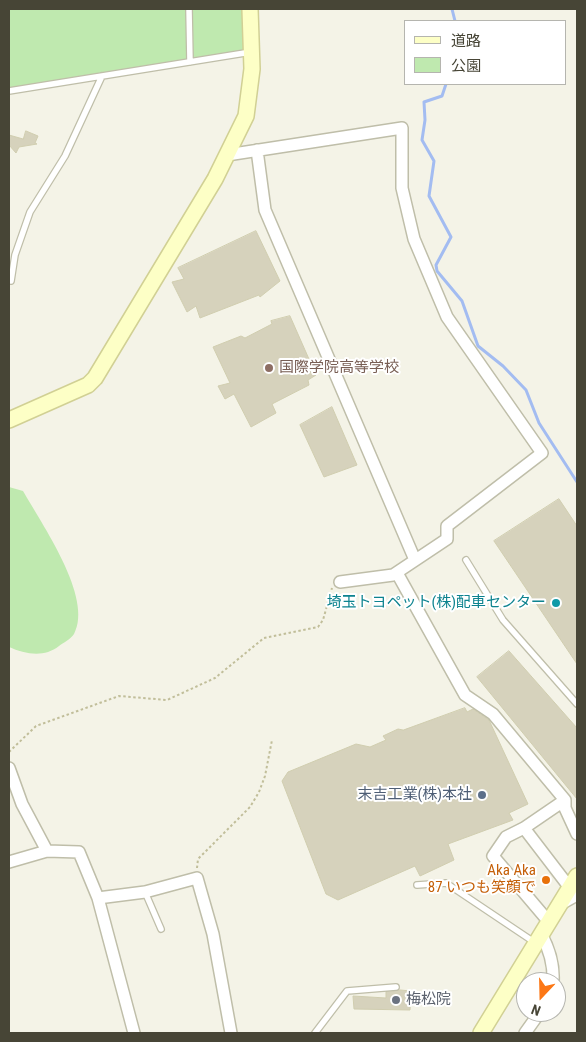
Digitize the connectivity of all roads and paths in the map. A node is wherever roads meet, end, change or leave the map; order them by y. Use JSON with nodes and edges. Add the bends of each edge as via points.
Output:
{"nodes":[{"id":1,"x":189,"y":9,"type":"edge"},
{"id":2,"x":250,"y":9,"type":"edge"},
{"id":3,"x":251,"y":52,"type":"junction"},
{"id":4,"x":190,"y":62,"type":"junction"},
{"id":5,"x":102,"y":76,"type":"junction"},
{"id":6,"x":9,"y":91,"type":"edge"},
{"id":7,"x":257,"y":150,"type":"junction"},
{"id":8,"x":227,"y":154,"type":"junction"},
{"id":9,"x":11,"y":281,"type":"dead end"},
{"id":10,"x":9,"y":420,"type":"edge"},
{"id":11,"x":415,"y":560,"type":"junction"},
{"id":12,"x":466,"y":560,"type":"dead end"},
{"id":13,"x":397,"y":572,"type":"junction"},
{"id":14,"x":340,"y":582,"type":"joint"},
{"id":15,"x":577,"y":704,"type":"edge"},
{"id":16,"x":272,"y":740,"type":"dead end"},
{"id":17,"x":9,"y":752,"type":"edge"},
{"id":18,"x":9,"y":768,"type":"edge"},
{"id":19,"x":565,"y":800,"type":"junction"},
{"id":20,"x":524,"y":828,"type":"junction"},
{"id":21,"x":577,"y":834,"type":"edge"},
{"id":22,"x":47,"y":851,"type":"junction"},
{"id":23,"x":9,"y":862,"type":"edge"},
{"id":24,"x":197,"y":878,"type":"junction"},
{"id":25,"x":417,"y":885,"type":"dead end"},
{"id":26,"x":575,"y":886,"type":"edge"},
{"id":27,"x":146,"y":892,"type":"junction"},
{"id":28,"x":98,"y":898,"type":"junction"},
{"id":29,"x":161,"y":929,"type":"dead end"},
{"id":30,"x":542,"y":933,"type":"junction"},
{"id":31,"x":554,"y":972,"type":"edge"},
{"id":32,"x":396,"y":987,"type":"dead end"},
{"id":33,"x":533,"y":1022,"type":"edge"},
{"id":34,"x":134,"y":1033,"type":"edge"},
{"id":35,"x":231,"y":1033,"type":"edge"},
{"id":36,"x":315,"y":1033,"type":"edge"},
{"id":37,"x":481,"y":1033,"type":"edge"},
{"id":38,"x":525,"y":1033,"type":"edge"}],
"edges":[{"from":1,"to":4,"type":"lane"},
{"from":2,"to":3,"type":"street"},
{"from":3,"to":4,"type":"lane"},
{"from":3,"to":8,"type":"street","via":[[246,116]]},
{"from":4,"to":5,"type":"lane"},
{"from":5,"to":6,"type":"lane"},
{"from":5,"to":9,"type":"lane","via":[[65,156],[30,212],[15,254]]},
{"from":7,"to":8,"type":"street"},
{"from":7,"to":11,"type":"street","via":[[265,210]]},
{"from":7,"to":11,"type":"street","via":[[402,128],[402,188],[414,239],[447,317],[542,453],[447,526],[447,539]]},
{"from":8,"to":10,"type":"street","via":[[95,378],[88,385]]},
{"from":11,"to":13,"type":"street"},
{"from":12,"to":15,"type":"lane","via":[[503,620]]},
{"from":13,"to":14,"type":"street"},
{"from":13,"to":19,"type":"street","via":[[466,694],[493,714]]},
{"from":14,"to":17,"type":"path","via":[[330,589],[324,620],[318,627],[264,638],[215,678],[167,700],[119,696],[36,726]]},
{"from":16,"to":24,"type":"path","via":[[259,792],[250,807],[198,859]]},
{"from":18,"to":22,"type":"street","via":[[22,804]]},
{"from":19,"to":20,"type":"street"},
{"from":19,"to":21,"type":"street","via":[[565,808]]},
{"from":20,"to":26,"type":"street"},
{"from":20,"to":30,"type":"street","via":[[506,837],[493,856]]},
{"from":22,"to":23,"type":"street"},
{"from":22,"to":28,"type":"street","via":[[79,852]]},
{"from":24,"to":27,"type":"street"},
{"from":24,"to":35,"type":"street","via":[[213,934]]},
{"from":25,"to":30,"type":"lane","via":[[446,883]]},
{"from":26,"to":30,"type":"street"},
{"from":27,"to":28,"type":"street"},
{"from":27,"to":29,"type":"lane"},
{"from":28,"to":34,"type":"street"},
{"from":30,"to":31,"type":"street"},
{"from":30,"to":37,"type":"street"},
{"from":32,"to":36,"type":"lane","via":[[347,991]]},
{"from":33,"to":38,"type":"street"}]}
